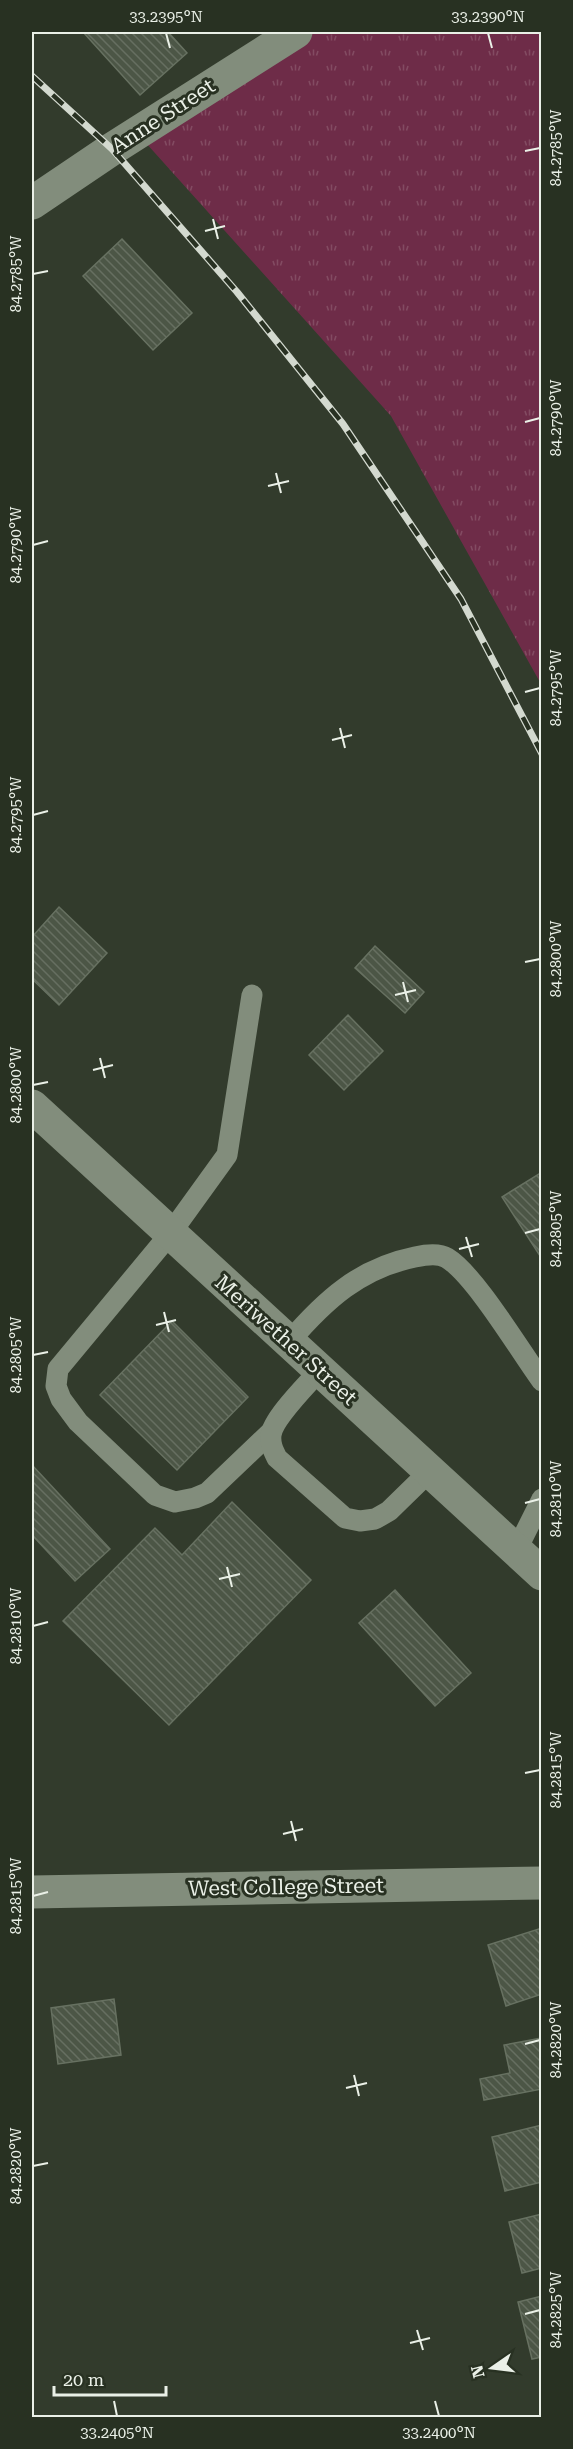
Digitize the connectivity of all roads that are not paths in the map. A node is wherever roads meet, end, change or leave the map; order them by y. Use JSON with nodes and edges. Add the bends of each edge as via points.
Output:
{"nodes":[{"id":1,"x":296,"y":32,"type":"edge"},
{"id":2,"x":32,"y":203,"type":"edge"},
{"id":3,"x":252,"y":995,"type":"dead end"},
{"id":4,"x":32,"y":1106,"type":"edge"},
{"id":5,"x":170,"y":1234,"type":"junction"},
{"id":6,"x":289,"y":1342,"type":"junction"},
{"id":7,"x":320,"y":1370,"type":"junction"},
{"id":8,"x":542,"y":1381,"type":"edge"},
{"id":9,"x":271,"y":1432,"type":"junction"},
{"id":10,"x":430,"y":1471,"type":"junction"},
{"id":11,"x":542,"y":1499,"type":"edge"},
{"id":12,"x":516,"y":1551,"type":"junction"},
{"id":13,"x":542,"y":1574,"type":"edge"},
{"id":14,"x":542,"y":1883,"type":"edge"},
{"id":15,"x":32,"y":1892,"type":"edge"}],
"edges":[{"from":1,"to":2,"type":"street","name":"Anne Street"},
{"from":3,"to":5,"type":"lane","via":[[227,1155]]},
{"from":4,"to":5,"type":"street","name":"Meriwether Street"},
{"from":5,"to":6,"type":"street","name":"Meriwether Street"},
{"from":5,"to":9,"type":"lane","via":[[58,1369],[56,1386],[61,1399],[78,1422],[154,1495],[175,1502],[207,1492]]},
{"from":6,"to":7,"type":"street","name":"Meriwether Street"},
{"from":6,"to":8,"type":"lane","via":[[317,1309],[368,1271],[411,1258],[444,1256],[463,1271]]},
{"from":7,"to":9,"type":"lane"},
{"from":7,"to":10,"type":"street","name":"Meriwether Street"},
{"from":9,"to":10,"type":"lane","via":[[271,1446],[277,1458],[345,1518],[375,1519],[389,1511]]},
{"from":10,"to":12,"type":"street","name":"Meriwether Street"},
{"from":11,"to":12,"type":"lane"},
{"from":12,"to":13,"type":"street","name":"Meriwether Street"},
{"from":14,"to":15,"type":"street","name":"West College Street"}]}
